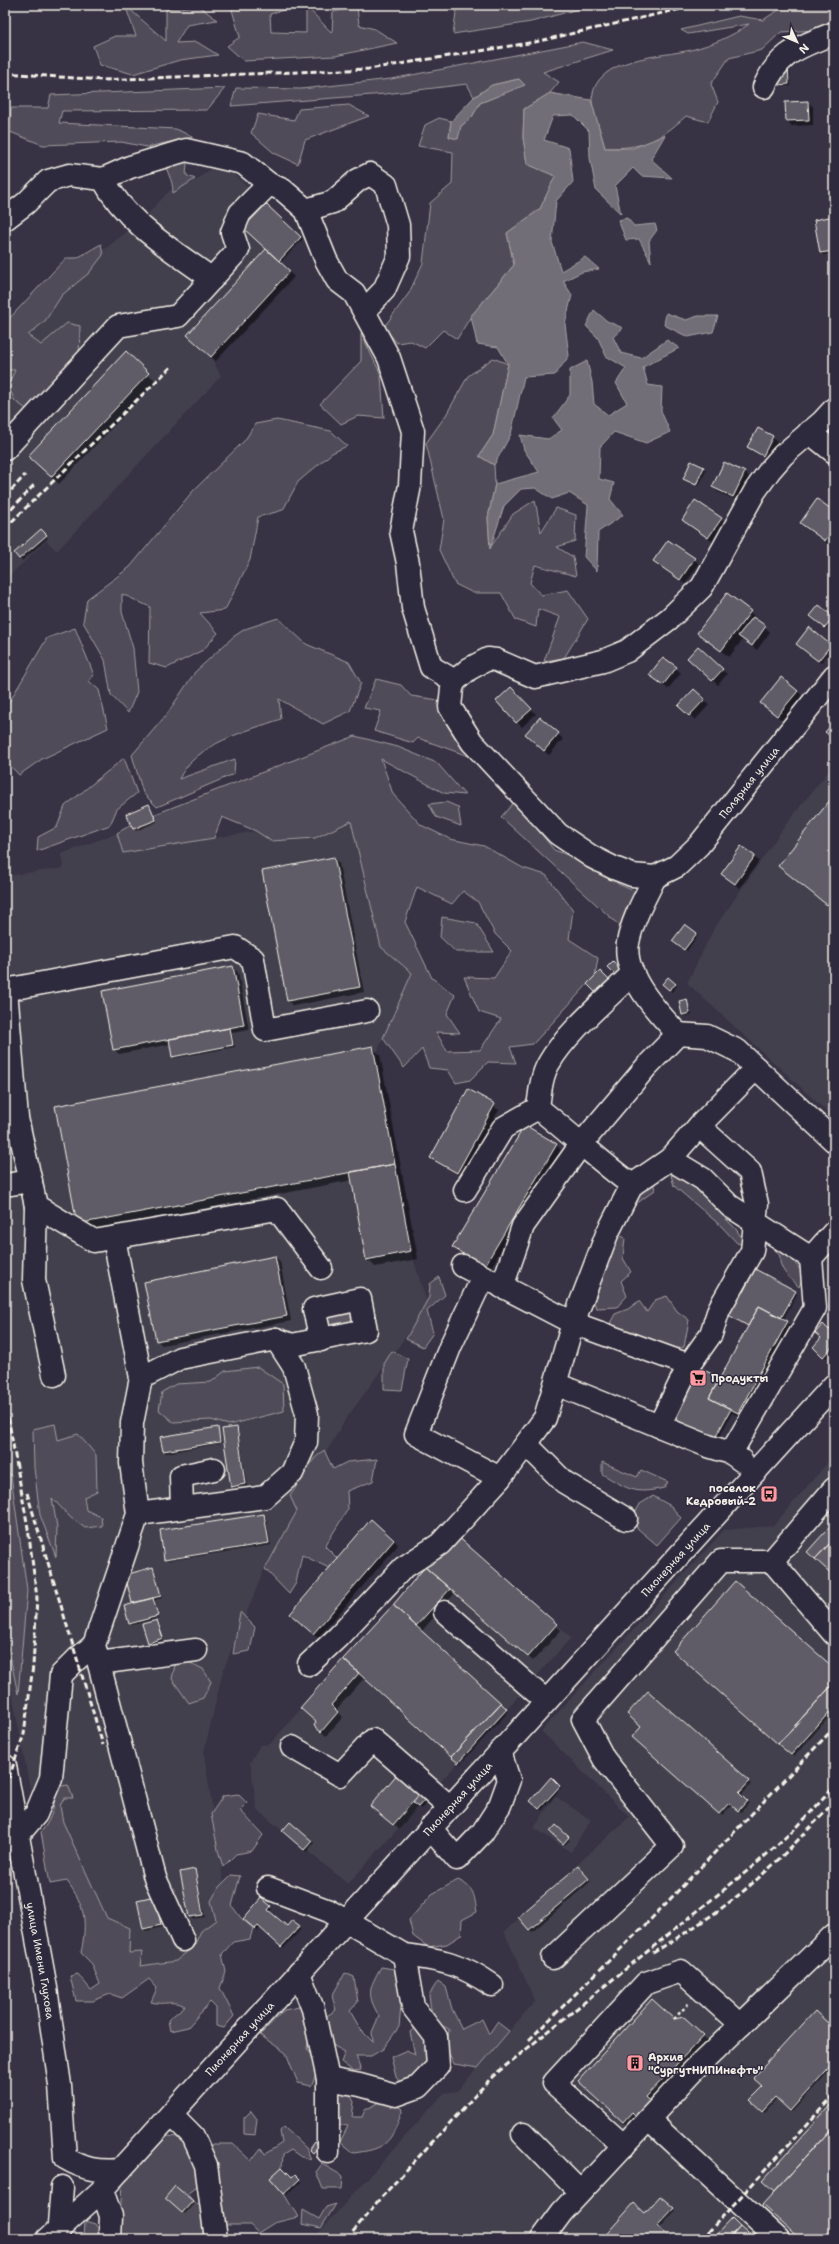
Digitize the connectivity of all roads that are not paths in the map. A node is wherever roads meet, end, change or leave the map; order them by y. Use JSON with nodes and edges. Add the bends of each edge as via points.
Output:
{"nodes":[{"id":1,"x":834,"y":33,"type":"edge"},
{"id":2,"x":764,"y":87,"type":"dead end"},
{"id":3,"x":103,"y":179,"type":"junction"},
{"id":4,"x":269,"y":184,"type":"junction"},
{"id":5,"x":306,"y":210,"type":"junction"},
{"id":6,"x":5,"y":219,"type":"edge"},
{"id":7,"x":212,"y":279,"type":"junction"},
{"id":8,"x":364,"y":310,"type":"junction"},
{"id":9,"x":834,"y":409,"type":"edge"},
{"id":10,"x":809,"y":432,"type":"junction"},
{"id":11,"x":5,"y":449,"type":"edge"},
{"id":12,"x":834,"y":452,"type":"edge"},
{"id":13,"x":834,"y":676,"type":"edge"},
{"id":14,"x":455,"y":681,"type":"junction"},
{"id":15,"x":655,"y":877,"type":"junction"},
{"id":16,"x":633,"y":973,"type":"junction"},
{"id":17,"x":5,"y":990,"type":"edge"},
{"id":18,"x":367,"y":1011,"type":"dead end"},
{"id":19,"x":678,"y":1034,"type":"junction"},
{"id":20,"x":756,"y":1068,"type":"junction"},
{"id":21,"x":538,"y":1108,"type":"junction"},
{"id":22,"x":699,"y":1126,"type":"junction"},
{"id":23,"x":834,"y":1141,"type":"edge"},
{"id":24,"x":582,"y":1143,"type":"junction"},
{"id":25,"x":670,"y":1159,"type":"junction"},
{"id":26,"x":30,"y":1181,"type":"junction"},
{"id":27,"x":5,"y":1185,"type":"edge"},
{"id":28,"x":632,"y":1186,"type":"junction"},
{"id":29,"x":465,"y":1190,"type":"dead end"},
{"id":30,"x":36,"y":1206,"type":"junction"},
{"id":31,"x":754,"y":1223,"type":"junction"},
{"id":32,"x":834,"y":1232,"type":"edge"},
{"id":33,"x":114,"y":1238,"type":"junction"},
{"id":34,"x":811,"y":1258,"type":"junction"},
{"id":35,"x":463,"y":1266,"type":"dead end"},
{"id":36,"x":321,"y":1268,"type":"dead end"},
{"id":37,"x":483,"y":1277,"type":"junction"},
{"id":38,"x":502,"y":1287,"type":"junction"},
{"id":39,"x":573,"y":1323,"type":"junction"},
{"id":40,"x":276,"y":1339,"type":"junction"},
{"id":41,"x":321,"y":1340,"type":"dead end"},
{"id":42,"x":689,"y":1365,"type":"junction"},
{"id":43,"x":54,"y":1375,"type":"dead end"},
{"id":44,"x":141,"y":1378,"type":"junction"},
{"id":45,"x":556,"y":1384,"type":"junction"},
{"id":46,"x":834,"y":1385,"type":"edge"},
{"id":47,"x":659,"y":1426,"type":"junction"},
{"id":48,"x":526,"y":1444,"type":"junction"},
{"id":49,"x":730,"y":1453,"type":"junction"},
{"id":50,"x":214,"y":1469,"type":"dead end"},
{"id":51,"x":756,"y":1471,"type":"junction"},
{"id":52,"x":500,"y":1478,"type":"junction"},
{"id":53,"x":834,"y":1489,"type":"edge"},
{"id":54,"x":182,"y":1508,"type":"junction"},
{"id":55,"x":138,"y":1514,"type":"junction"},
{"id":56,"x":626,"y":1519,"type":"dead end"},
{"id":57,"x":772,"y":1561,"type":"junction"},
{"id":58,"x":445,"y":1612,"type":"dead end"},
{"id":59,"x":834,"y":1634,"type":"edge"},
{"id":60,"x":196,"y":1650,"type":"dead end"},
{"id":61,"x":97,"y":1654,"type":"junction"},
{"id":62,"x":309,"y":1664,"type":"dead end"},
{"id":63,"x":546,"y":1701,"type":"junction"},
{"id":64,"x":292,"y":1747,"type":"dead end"},
{"id":65,"x":500,"y":1752,"type":"junction"},
{"id":66,"x":5,"y":1766,"type":"edge"},
{"id":67,"x":450,"y":1807,"type":"junction"},
{"id":68,"x":430,"y":1828,"type":"junction"},
{"id":69,"x":18,"y":1835,"type":"junction"},
{"id":70,"x":268,"y":1888,"type":"dead end"},
{"id":71,"x":345,"y":1922,"type":"junction"},
{"id":72,"x":834,"y":1935,"type":"edge"},
{"id":73,"x":183,"y":1940,"type":"dead end"},
{"id":74,"x":404,"y":1954,"type":"junction"},
{"id":75,"x":553,"y":1958,"type":"dead end"},
{"id":76,"x":299,"y":1973,"type":"junction"},
{"id":77,"x":492,"y":1985,"type":"dead end"},
{"id":78,"x":741,"y":2025,"type":"junction"},
{"id":79,"x":328,"y":2079,"type":"junction"},
{"id":80,"x":171,"y":2114,"type":"junction"},
{"id":81,"x":649,"y":2120,"type":"junction"},
{"id":82,"x":523,"y":2134,"type":"dead end"},
{"id":83,"x":624,"y":2146,"type":"junction"},
{"id":84,"x":328,"y":2152,"type":"dead end"},
{"id":85,"x":120,"y":2170,"type":"junction"},
{"id":86,"x":62,"y":2187,"type":"dead end"},
{"id":87,"x":102,"y":2190,"type":"junction"},
{"id":88,"x":580,"y":2192,"type":"junction"},
{"id":89,"x":54,"y":2235,"type":"edge"},
{"id":90,"x":110,"y":2239,"type":"edge"},
{"id":91,"x":216,"y":2239,"type":"edge"},
{"id":92,"x":542,"y":2239,"type":"edge"},
{"id":93,"x":778,"y":2239,"type":"edge"}],
"edges":[{"from":1,"to":2,"type":"street","via":[[782,58],[772,69]]},
{"from":3,"to":4,"type":"street","via":[[130,167],[186,150],[243,163]]},
{"from":3,"to":6,"type":"street","via":[[69,175],[48,181]]},
{"from":3,"to":7,"type":"street","via":[[112,197],[137,224]]},
{"from":4,"to":5,"type":"street","via":[[283,190]]},
{"from":4,"to":7,"type":"street","via":[[240,213],[232,232],[238,250]]},
{"from":5,"to":8,"type":"street","via":[[337,280],[354,293]]},
{"from":5,"to":8,"type":"street","via":[[333,202],[358,180],[370,174],[386,185],[398,225],[399,256],[384,290]]},
{"from":7,"to":11,"type":"street","via":[[178,316],[118,326]]},
{"from":8,"to":14,"type":"street","via":[[389,358],[412,431],[410,485],[401,531],[413,608],[431,667]]},
{"from":9,"to":10,"type":"street"},
{"from":10,"to":12,"type":"street"},
{"from":10,"to":14,"type":"street","via":[[783,455],[755,490],[702,587],[670,618],[627,651],[603,661],[535,677],[488,659],[469,669]]},
{"from":13,"to":15,"type":"street","name":"Полярная улица","via":[[699,845],[677,866]]},
{"from":14,"to":15,"type":"street","via":[[450,707],[472,742],[558,834],[592,857],[614,868],[632,875]]},
{"from":15,"to":16,"type":"street","via":[[638,912],[627,944]]},
{"from":16,"to":19,"type":"street","via":[[646,998]]},
{"from":16,"to":21,"type":"street","via":[[563,1044],[548,1064],[540,1086]]},
{"from":17,"to":18,"type":"street","via":[[235,947],[253,959],[265,1030]]},
{"from":17,"to":26,"type":"street","via":[[17,1118]]},
{"from":19,"to":20,"type":"street","via":[[707,1036],[738,1051]]},
{"from":19,"to":24,"type":"street","via":[[647,1066]]},
{"from":20,"to":22,"type":"street"},
{"from":20,"to":23,"type":"street"},
{"from":21,"to":24,"type":"street"},
{"from":21,"to":29,"type":"street","via":[[503,1128]]},
{"from":22,"to":25,"type":"street"},
{"from":22,"to":31,"type":"street","via":[[750,1172],[757,1204]]},
{"from":24,"to":28,"type":"street","via":[[601,1163]]},
{"from":24,"to":38,"type":"street","via":[[522,1226]]},
{"from":25,"to":28,"type":"street"},
{"from":25,"to":31,"type":"street","via":[[703,1179],[730,1206]]},
{"from":26,"to":27,"type":"street"},
{"from":26,"to":30,"type":"street"},
{"from":28,"to":39,"type":"street","via":[[607,1234]]},
{"from":30,"to":33,"type":"street","via":[[94,1241]]},
{"from":30,"to":43,"type":"street","via":[[34,1280]]},
{"from":31,"to":34,"type":"street"},
{"from":31,"to":42,"type":"street","via":[[752,1251],[719,1308],[711,1334]]},
{"from":32,"to":34,"type":"street"},
{"from":33,"to":36,"type":"street","via":[[277,1209]]},
{"from":33,"to":44,"type":"street"},
{"from":34,"to":49,"type":"street","via":[[815,1308]]},
{"from":35,"to":37,"type":"street"},
{"from":37,"to":38,"type":"street"},
{"from":37,"to":52,"type":"street","via":[[450,1347],[416,1434]]},
{"from":38,"to":39,"type":"street"},
{"from":39,"to":42,"type":"street"},
{"from":39,"to":45,"type":"street"},
{"from":40,"to":41,"type":"street","via":[[292,1345]]},
{"from":40,"to":44,"type":"street","via":[[180,1358]]},
{"from":40,"to":54,"type":"street","via":[[294,1367],[307,1414],[306,1442],[292,1473],[265,1497]]},
{"from":42,"to":47,"type":"street"},
{"from":44,"to":55,"type":"street","via":[[132,1423],[131,1463]]},
{"from":45,"to":47,"type":"street"},
{"from":45,"to":48,"type":"street","via":[[544,1418]]},
{"from":46,"to":51,"type":"street","name":"Пионерная улица"},
{"from":47,"to":49,"type":"street"},
{"from":48,"to":52,"type":"street"},
{"from":48,"to":56,"type":"street","via":[[564,1482]]},
{"from":49,"to":51,"type":"street"},
{"from":50,"to":54,"type":"street","via":[[181,1476]]},
{"from":51,"to":63,"type":"street","name":"Пионерная улица"},
{"from":52,"to":62,"type":"street","via":[[440,1544],[404,1568],[338,1638]]},
{"from":53,"to":57,"type":"street"},
{"from":54,"to":55,"type":"street"},
{"from":55,"to":61,"type":"street"},
{"from":57,"to":59,"type":"street"},
{"from":57,"to":75,"type":"street","via":[[721,1561],[583,1720],[604,1759],[672,1846]]},
{"from":58,"to":63,"type":"street"},
{"from":60,"to":61,"type":"street"},
{"from":61,"to":69,"type":"street","via":[[77,1659],[61,1675],[51,1778],[36,1814]]},
{"from":61,"to":73,"type":"street","via":[[155,1878]]},
{"from":63,"to":65,"type":"street","name":"Пионерная улица"},
{"from":64,"to":67,"type":"street","via":[[340,1775],[373,1740]]},
{"from":65,"to":67,"type":"street","name":"Пионерная улица"},
{"from":65,"to":68,"type":"street","via":[[509,1780],[500,1805],[482,1833],[457,1858]]},
{"from":66,"to":69,"type":"street","name":"улица Имени Глухова"},
{"from":67,"to":68,"type":"street","name":"Пионерная улица"},
{"from":68,"to":71,"type":"street","name":"Пионерная улица"},
{"from":69,"to":85,"type":"street","name":"улица Имени Глухова","via":[[60,2085],[64,2158],[100,2172]]},
{"from":70,"to":71,"type":"street","via":[[329,1911]]},
{"from":71,"to":74,"type":"street"},
{"from":71,"to":76,"type":"street","name":"Пионерная улица"},
{"from":72,"to":78,"type":"street"},
{"from":74,"to":77,"type":"street","via":[[445,1960],[474,1973]]},
{"from":74,"to":79,"type":"street","via":[[412,2007],[436,2037],[438,2066],[418,2087],[396,2095]]},
{"from":76,"to":79,"type":"street","via":[[313,2009]]},
{"from":76,"to":80,"type":"street","name":"Пионерная улица"},
{"from":78,"to":81,"type":"street","via":[[693,2071]]},
{"from":78,"to":83,"type":"street","via":[[680,1971],[646,1983],[554,2083]]},
{"from":79,"to":84,"type":"street"},
{"from":80,"to":85,"type":"street","name":"Пионерная улица"},
{"from":80,"to":91,"type":"street","via":[[193,2136],[206,2165]]},
{"from":81,"to":83,"type":"street"},
{"from":81,"to":93,"type":"street"},
{"from":82,"to":88,"type":"street"},
{"from":83,"to":88,"type":"street"},
{"from":85,"to":87,"type":"street","name":"Пионерная улица"},
{"from":86,"to":89,"type":"street"},
{"from":87,"to":89,"type":"street","name":"Пионерная улица"},
{"from":87,"to":90,"type":"street","via":[[111,2216]]},
{"from":88,"to":92,"type":"street"}]}
